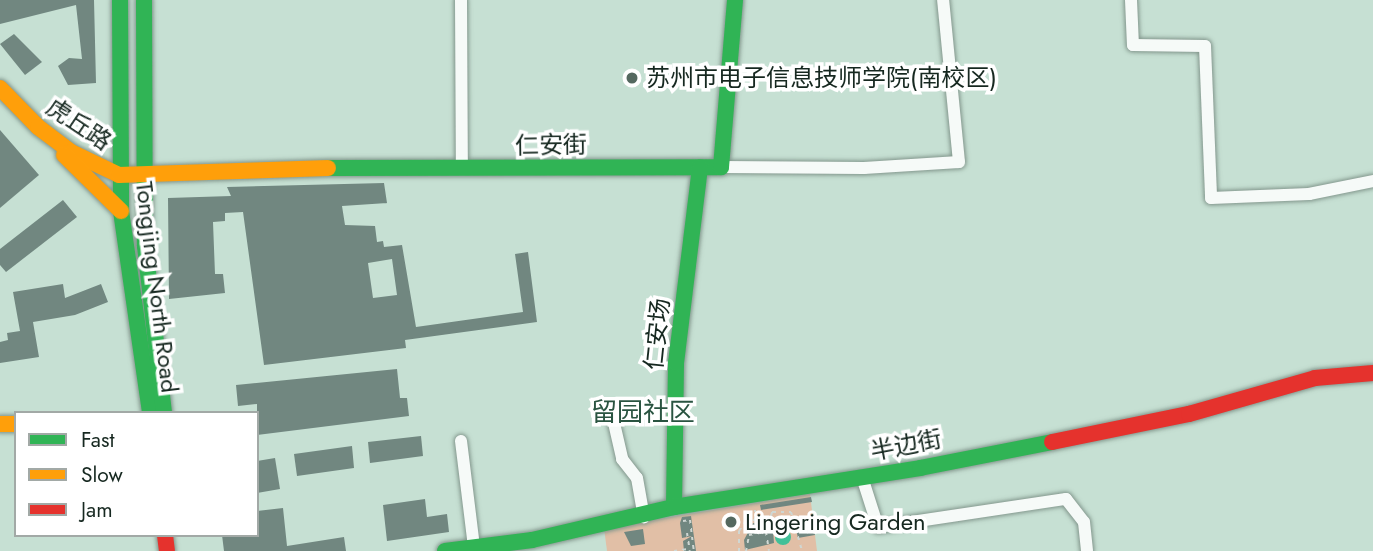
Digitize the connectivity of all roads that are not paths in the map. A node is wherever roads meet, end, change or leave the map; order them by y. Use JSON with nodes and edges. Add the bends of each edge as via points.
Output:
{"nodes":[{"id":1,"x":120,"y":0,"type":"edge"},
{"id":2,"x":144,"y":0,"type":"edge"},
{"id":3,"x":461,"y":0,"type":"edge"},
{"id":4,"x":735,"y":0,"type":"edge"},
{"id":5,"x":943,"y":0,"type":"edge"},
{"id":6,"x":1131,"y":0,"type":"edge"},
{"id":7,"x":0,"y":88,"type":"edge"},
{"id":8,"x":38,"y":127,"type":"junction"},
{"id":9,"x":700,"y":167,"type":"junction"},
{"id":10,"x":721,"y":167,"type":"junction"},
{"id":11,"x":462,"y":168,"type":"junction"},
{"id":12,"x":144,"y":174,"type":"junction"},
{"id":13,"x":119,"y":175,"type":"junction"},
{"id":14,"x":1373,"y":181,"type":"edge"},
{"id":15,"x":121,"y":211,"type":"junction"},
{"id":16,"x":1373,"y":373,"type":"edge"},
{"id":17,"x":150,"y":411,"type":"edge"},
{"id":18,"x":164,"y":411,"type":"edge"},
{"id":19,"x":614,"y":424,"type":"dead end"},
{"id":20,"x":461,"y":441,"type":"dead end"},
{"id":21,"x":862,"y":477,"type":"junction"},
{"id":22,"x":679,"y":514,"type":"junction"},
{"id":23,"x":644,"y":517,"type":"junction"},
{"id":24,"x":533,"y":546,"type":"edge"},
{"id":25,"x":474,"y":547,"type":"junction"},
{"id":26,"x":445,"y":551,"type":"edge"},
{"id":27,"x":1087,"y":551,"type":"edge"}],
"edges":[{"from":1,"to":13,"type":"street","name":"Tongjing North Road"},
{"from":2,"to":12,"type":"street","name":"Tongjing North Road"},
{"from":3,"to":11,"type":"street"},
{"from":4,"to":10,"type":"street"},
{"from":5,"to":10,"type":"street","name":"仁安街","via":[[959,162],[864,168]]},
{"from":6,"to":14,"type":"street","via":[[1133,45],[1205,46],[1211,198],[1309,194]]},
{"from":7,"to":8,"type":"street","name":"虎丘路"},
{"from":8,"to":13,"type":"street","name":"虎丘路","via":[[84,159]]},
{"from":8,"to":15,"type":"street"},
{"from":9,"to":10,"type":"street","name":"仁安街"},
{"from":9,"to":11,"type":"street","name":"仁安街"},
{"from":9,"to":22,"type":"street","name":"仁安场","via":[[676,363]]},
{"from":11,"to":12,"type":"street","name":"仁安街"},
{"from":12,"to":13,"type":"street","name":"虎丘路"},
{"from":12,"to":18,"type":"street","name":"Tongjing North Road","via":[[145,246]]},
{"from":13,"to":15,"type":"street","name":"Tongjing North Road"},
{"from":15,"to":17,"type":"street","name":"Tongjing North Road"},
{"from":16,"to":21,"type":"street","name":"半边街","via":[[1315,377],[1189,414]]},
{"from":19,"to":23,"type":"street","via":[[622,459],[637,478]]},
{"from":20,"to":25,"type":"street"},
{"from":21,"to":22,"type":"street","name":"半边街"},
{"from":21,"to":27,"type":"street","via":[[877,527],[1066,499],[1084,522]]},
{"from":22,"to":23,"type":"street","name":"半边街"},
{"from":23,"to":24,"type":"street","name":"半边街"},
{"from":24,"to":25,"type":"street","name":"半边街"},
{"from":25,"to":26,"type":"street","name":"半边街"}]}
